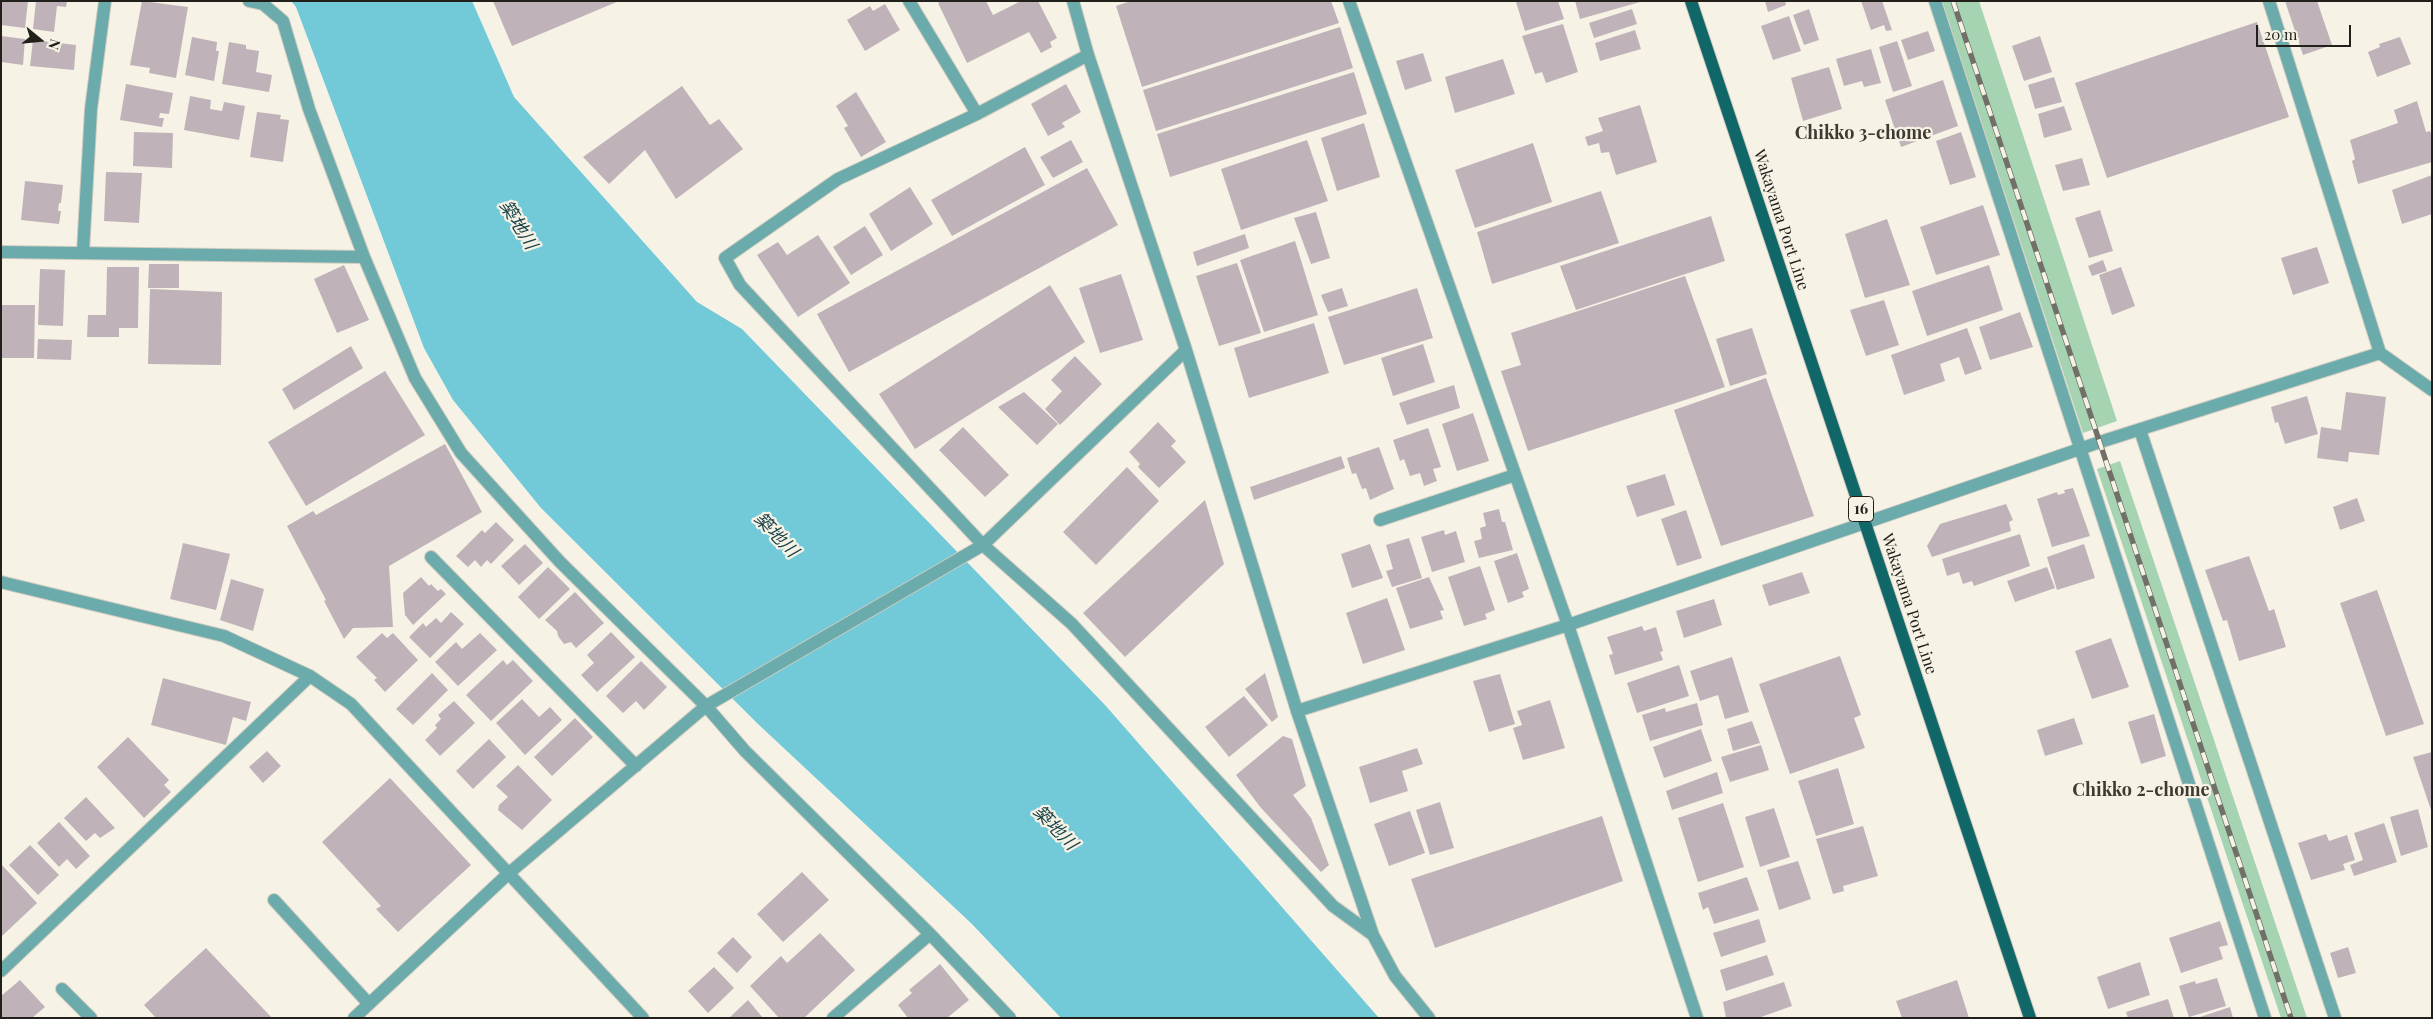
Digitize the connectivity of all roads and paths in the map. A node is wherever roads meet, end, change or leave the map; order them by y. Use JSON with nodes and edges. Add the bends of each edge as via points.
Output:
{"nodes":[{"id":1,"x":105,"y":1,"type":"edge"},
{"id":2,"x":249,"y":1,"type":"edge"},
{"id":3,"x":909,"y":1,"type":"edge"},
{"id":4,"x":1073,"y":1,"type":"edge"},
{"id":5,"x":1349,"y":1,"type":"edge"},
{"id":6,"x":1691,"y":1,"type":"edge"},
{"id":7,"x":1935,"y":1,"type":"edge"},
{"id":8,"x":2269,"y":1,"type":"edge"},
{"id":9,"x":1088,"y":55,"type":"junction"},
{"id":10,"x":977,"y":114,"type":"junction"},
{"id":11,"x":1,"y":252,"type":"edge"},
{"id":12,"x":83,"y":252,"type":"junction"},
{"id":13,"x":364,"y":257,"type":"junction"},
{"id":14,"x":1186,"y":350,"type":"junction"},
{"id":15,"x":2380,"y":353,"type":"junction"},
{"id":16,"x":2432,"y":390,"type":"edge"},
{"id":17,"x":2140,"y":430,"type":"junction"},
{"id":18,"x":2079,"y":450,"type":"junction"},
{"id":19,"x":1515,"y":475,"type":"junction"},
{"id":20,"x":1380,"y":520,"type":"dead end"},
{"id":21,"x":1865,"y":522,"type":"junction"},
{"id":22,"x":983,"y":545,"type":"junction"},
{"id":23,"x":431,"y":557,"type":"dead end"},
{"id":24,"x":1,"y":582,"type":"edge"},
{"id":25,"x":1568,"y":625,"type":"junction"},
{"id":26,"x":310,"y":676,"type":"junction"},
{"id":27,"x":706,"y":706,"type":"junction"},
{"id":28,"x":1298,"y":711,"type":"junction"},
{"id":29,"x":636,"y":766,"type":"junction"},
{"id":30,"x":508,"y":874,"type":"junction"},
{"id":31,"x":274,"y":900,"type":"dead end"},
{"id":32,"x":930,"y":934,"type":"junction"},
{"id":33,"x":1373,"y":935,"type":"junction"},
{"id":34,"x":1,"y":971,"type":"edge"},
{"id":35,"x":62,"y":989,"type":"dead end"},
{"id":36,"x":369,"y":1004,"type":"junction"},
{"id":37,"x":91,"y":1018,"type":"edge"},
{"id":38,"x":354,"y":1018,"type":"edge"},
{"id":39,"x":643,"y":1018,"type":"edge"},
{"id":40,"x":833,"y":1018,"type":"edge"},
{"id":41,"x":1010,"y":1018,"type":"edge"},
{"id":42,"x":1429,"y":1018,"type":"edge"},
{"id":43,"x":1696,"y":1018,"type":"edge"},
{"id":44,"x":2030,"y":1018,"type":"edge"},
{"id":45,"x":2265,"y":1018,"type":"edge"},
{"id":46,"x":2335,"y":1018,"type":"edge"}],
"edges":[{"from":1,"to":12,"type":"street","via":[[90,110]]},
{"from":2,"to":13,"type":"street","via":[[263,4],[284,21],[309,109]]},
{"from":3,"to":10,"type":"street"},
{"from":4,"to":9,"type":"street"},
{"from":5,"to":19,"type":"street"},
{"from":6,"to":21,"type":"main road","name":"Wakayama Port Line","number":"16"},
{"from":7,"to":18,"type":"street"},
{"from":8,"to":15,"type":"street"},
{"from":9,"to":10,"type":"street"},
{"from":9,"to":14,"type":"street"},
{"from":10,"to":22,"type":"street","via":[[838,179],[725,258],[740,285]]},
{"from":11,"to":12,"type":"street"},
{"from":12,"to":13,"type":"street"},
{"from":13,"to":27,"type":"street","via":[[415,378],[461,453],[560,562]]},
{"from":14,"to":22,"type":"street"},
{"from":14,"to":28,"type":"street"},
{"from":15,"to":16,"type":"street"},
{"from":15,"to":17,"type":"street"},
{"from":17,"to":18,"type":"street"},
{"from":17,"to":46,"type":"street"},
{"from":18,"to":21,"type":"street"},
{"from":18,"to":45,"type":"street"},
{"from":19,"to":20,"type":"street"},
{"from":19,"to":25,"type":"street"},
{"from":21,"to":25,"type":"street"},
{"from":21,"to":44,"type":"main road","name":"Wakayama Port Line","number":"16"},
{"from":22,"to":27,"type":"street"},
{"from":22,"to":33,"type":"street","via":[[1072,624],[1333,906]]},
{"from":23,"to":29,"type":"street"},
{"from":24,"to":26,"type":"street","via":[[224,636]]},
{"from":25,"to":28,"type":"street"},
{"from":25,"to":43,"type":"street"},
{"from":26,"to":30,"type":"street","via":[[351,704]]},
{"from":26,"to":34,"type":"street"},
{"from":27,"to":29,"type":"street"},
{"from":27,"to":32,"type":"street","via":[[745,751]]},
{"from":28,"to":33,"type":"street"},
{"from":29,"to":30,"type":"street"},
{"from":30,"to":36,"type":"street"},
{"from":30,"to":39,"type":"street"},
{"from":31,"to":36,"type":"street"},
{"from":32,"to":40,"type":"street"},
{"from":32,"to":41,"type":"street"},
{"from":33,"to":42,"type":"street","via":[[1395,976]]},
{"from":35,"to":37,"type":"street"},
{"from":36,"to":38,"type":"street"}]}
